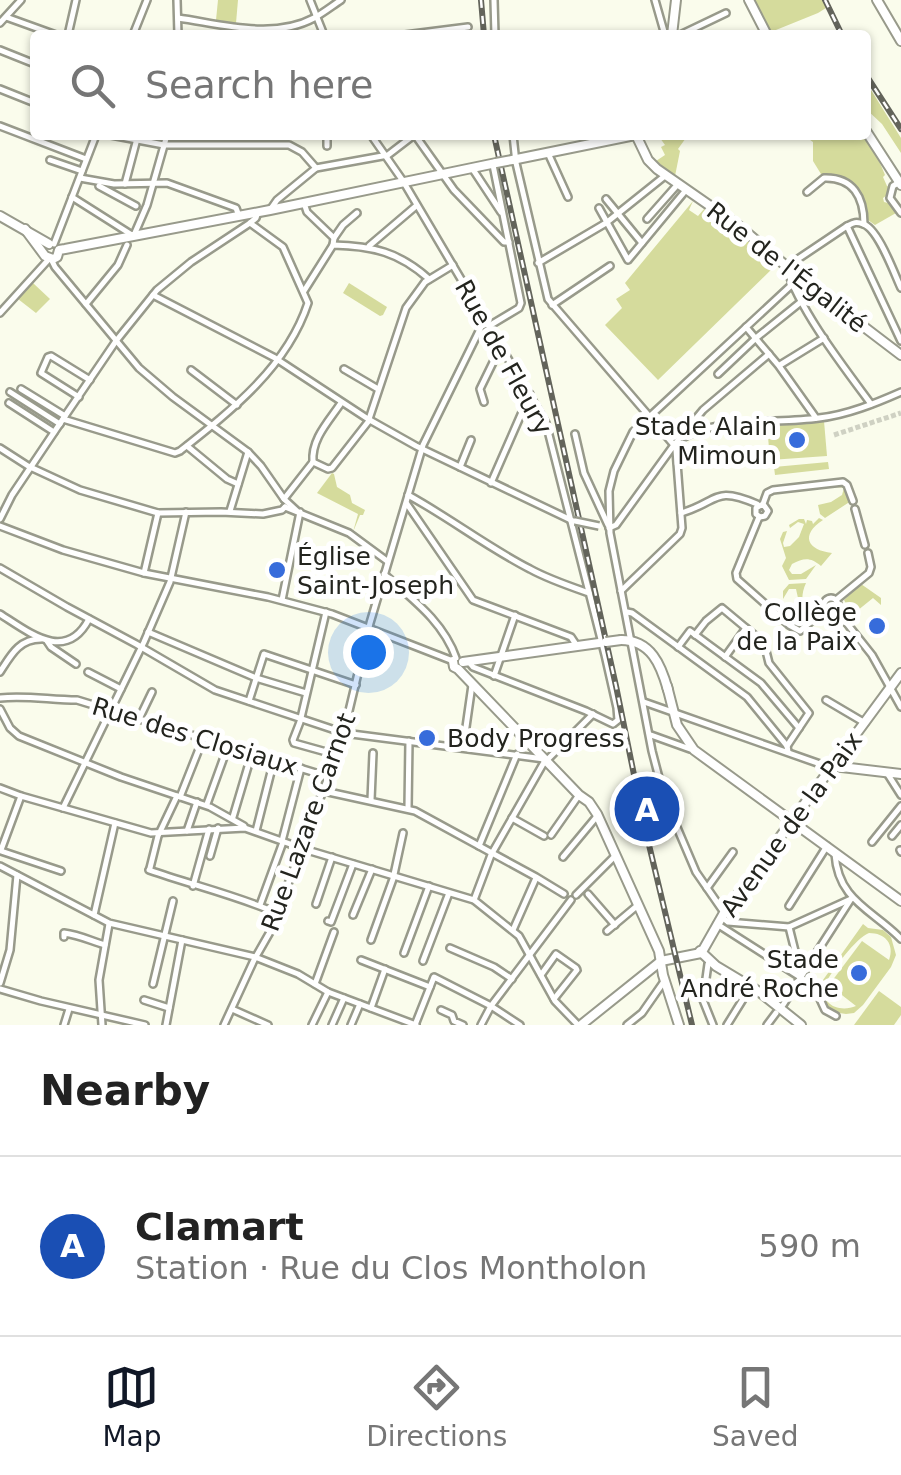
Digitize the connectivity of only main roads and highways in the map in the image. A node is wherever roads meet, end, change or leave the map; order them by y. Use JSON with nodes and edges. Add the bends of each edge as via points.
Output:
{"nodes":[{"id":1,"x":675,"y":0,"type":"edge"},
{"id":2,"x":748,"y":0,"type":"edge"},
{"id":3,"x":877,"y":0,"type":"edge"},
{"id":4,"x":672,"y":30,"type":"edge"},
{"id":5,"x":762,"y":30,"type":"edge"},
{"id":6,"x":901,"y":41,"type":"edge"},
{"id":7,"x":871,"y":139,"type":"edge"},
{"id":8,"x":611,"y":140,"type":"edge"},
{"id":9,"x":638,"y":140,"type":"edge"},
{"id":10,"x":900,"y":184,"type":"edge"},
{"id":11,"x":0,"y":216,"type":"edge"},
{"id":12,"x":901,"y":355,"type":"edge"},
{"id":13,"x":897,"y":681,"type":"edge"},
{"id":14,"x":674,"y":712,"type":"junction"},
{"id":15,"x":705,"y":758,"type":"junction"},
{"id":16,"x":832,"y":766,"type":"junction"},
{"id":17,"x":901,"y":774,"type":"edge"},
{"id":18,"x":793,"y":821,"type":"junction"},
{"id":19,"x":901,"y":901,"type":"edge"},
{"id":20,"x":697,"y":951,"type":"junction"},
{"id":21,"x":661,"y":961,"type":"junction"},
{"id":22,"x":580,"y":1025,"type":"edge"},
{"id":23,"x":679,"y":1025,"type":"edge"},
{"id":24,"x":801,"y":1025,"type":"edge"}],
"edges":[{"from":1,"to":4,"type":"main road"},
{"from":2,"to":5,"type":"main road"},
{"from":3,"to":6,"type":"main road"},
{"from":7,"to":10,"type":"main road"},
{"from":8,"to":11,"type":"main road","bridge":true,"via":[[51,251]]},
{"from":9,"to":12,"type":"main road","name":"Rue de l'Égalité","via":[[648,160],[672,180]]},
{"from":13,"to":16,"type":"main road","name":"Avenue de la Paix"},
{"from":14,"to":15,"type":"main road"},
{"from":14,"to":15,"type":"main road","via":[[681,741]]},
{"from":14,"to":21,"type":"main road","bridge":true,"via":[[657,659],[632,641],[460,662],[472,684],[598,815]]},
{"from":15,"to":18,"type":"main road"},
{"from":16,"to":17,"type":"main road"},
{"from":16,"to":18,"type":"main road","name":"Avenue de la Paix"},
{"from":18,"to":19,"type":"main road"},
{"from":18,"to":20,"type":"main road","name":"Avenue de la Paix"},
{"from":20,"to":21,"type":"main road","name":"Avenue de la Paix"},
{"from":20,"to":24,"type":"main road"},
{"from":21,"to":22,"type":"main road"},
{"from":21,"to":23,"type":"main road"}]}
